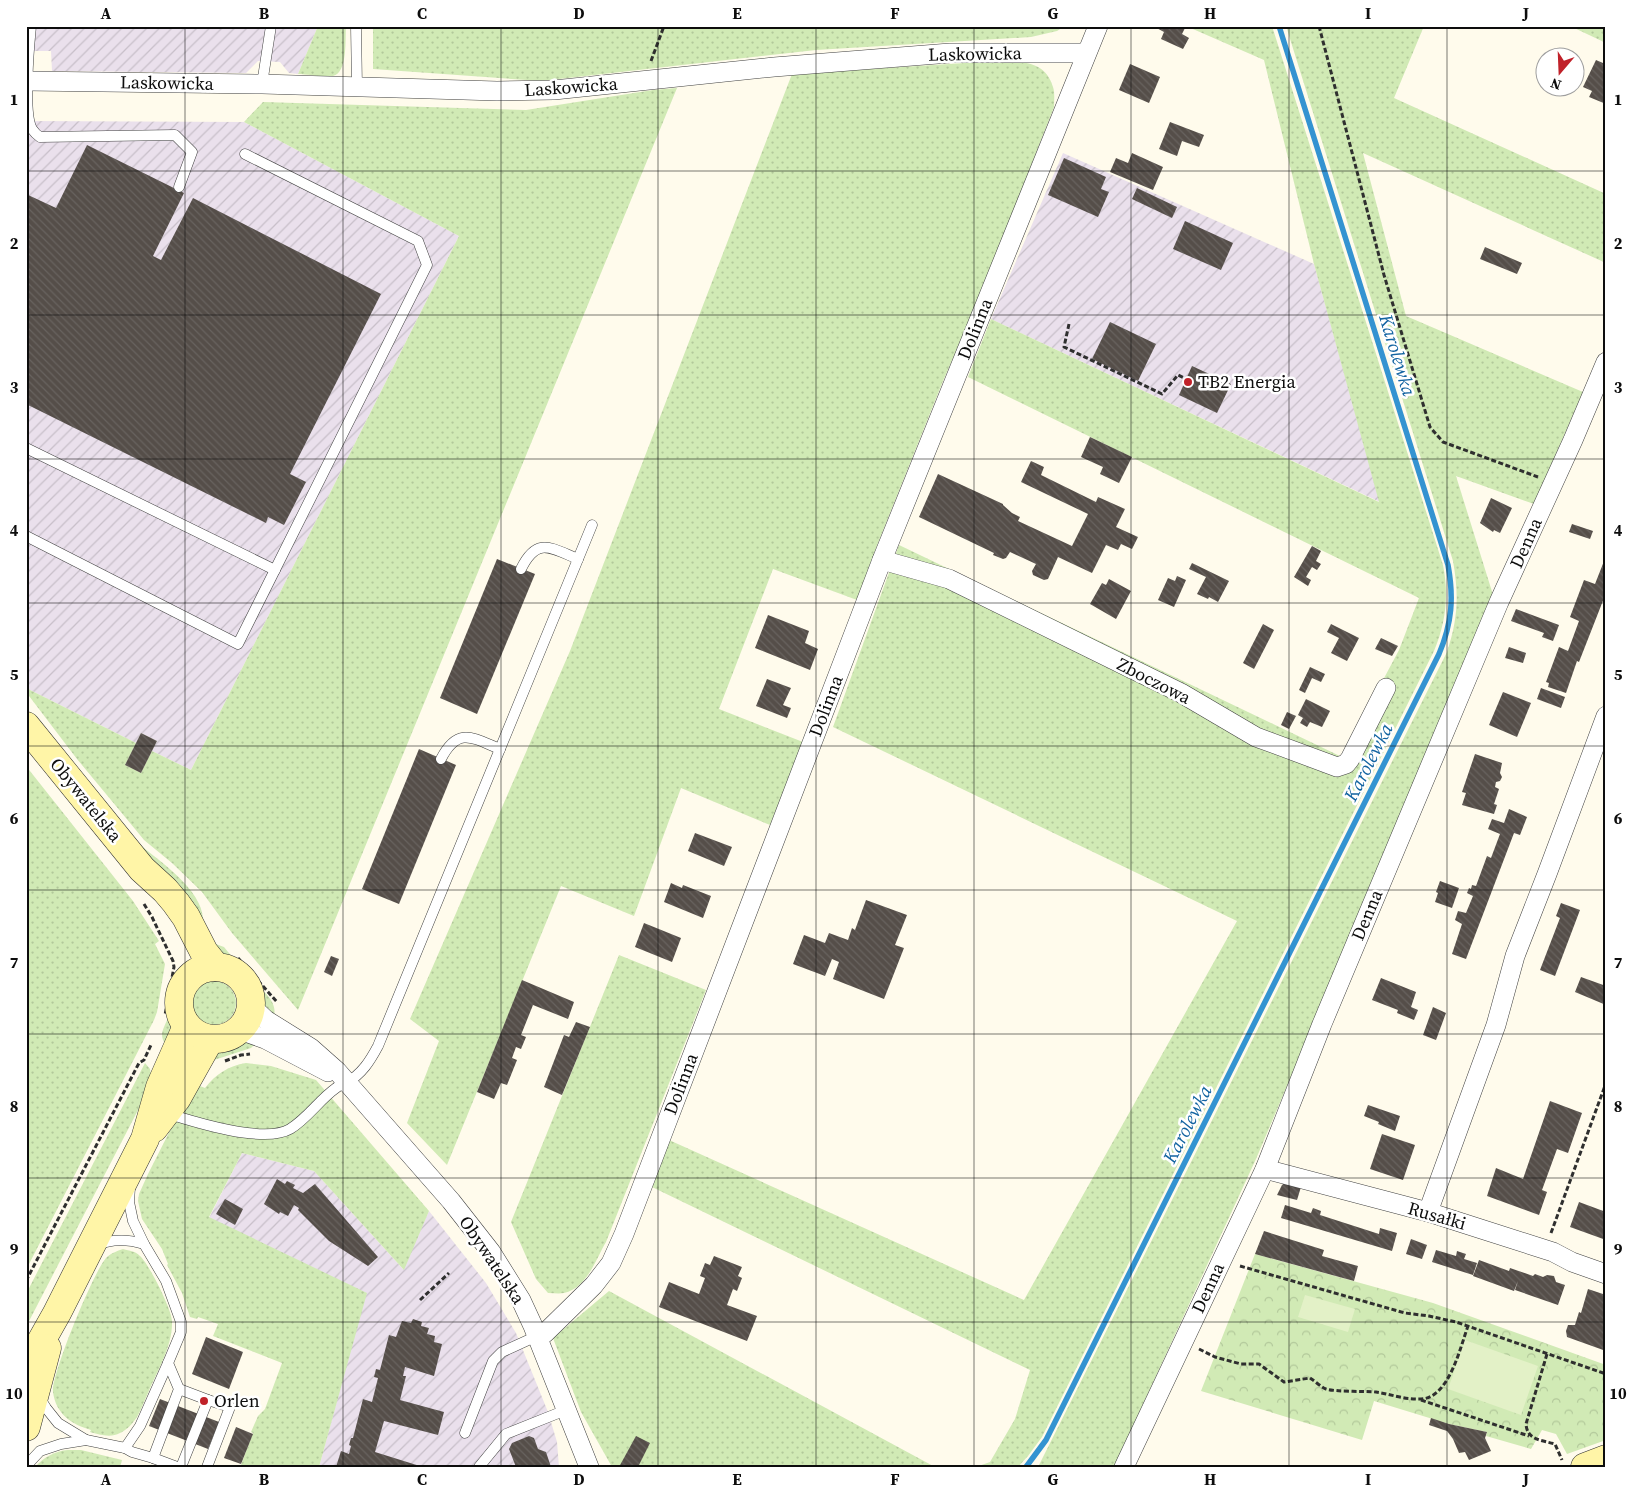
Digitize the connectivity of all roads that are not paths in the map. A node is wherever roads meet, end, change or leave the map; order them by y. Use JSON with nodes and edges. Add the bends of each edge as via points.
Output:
{"nodes":[{"id":1,"x":31,"y":26,"type":"edge"},
{"id":2,"x":271,"y":26,"type":"edge"},
{"id":3,"x":356,"y":26,"type":"edge"},
{"id":4,"x":1098,"y":26,"type":"edge"},
{"id":5,"x":1086,"y":53,"type":"junction"},
{"id":6,"x":27,"y":81,"type":"edge"},
{"id":7,"x":262,"y":84,"type":"junction"},
{"id":8,"x":357,"y":87,"type":"junction"},
{"id":9,"x":246,"y":154,"type":"dead end"},
{"id":10,"x":179,"y":187,"type":"dead end"},
{"id":11,"x":1606,"y":362,"type":"edge"},
{"id":12,"x":26,"y":448,"type":"edge"},
{"id":13,"x":592,"y":525,"type":"dead end"},
{"id":14,"x":26,"y":536,"type":"edge"},
{"id":15,"x":578,"y":559,"type":"junction"},
{"id":16,"x":882,"y":560,"type":"junction"},
{"id":17,"x":521,"y":569,"type":"dead end"},
{"id":18,"x":275,"y":570,"type":"junction"},
{"id":19,"x":1386,"y":688,"type":"dead end"},
{"id":20,"x":1606,"y":716,"type":"edge"},
{"id":21,"x":26,"y":726,"type":"edge"},
{"id":22,"x":500,"y":749,"type":"junction"},
{"id":23,"x":441,"y":759,"type":"dead end"},
{"id":24,"x":214,"y":967,"type":"junction"},
{"id":25,"x":245,"y":1018,"type":"junction"},
{"id":26,"x":195,"y":1036,"type":"junction"},
{"id":27,"x":346,"y":1083,"type":"junction"},
{"id":28,"x":166,"y":1113,"type":"junction"},
{"id":29,"x":145,"y":1139,"type":"junction"},
{"id":30,"x":130,"y":1167,"type":"junction"},
{"id":31,"x":1264,"y":1169,"type":"junction"},
{"id":32,"x":1428,"y":1212,"type":"junction"},
{"id":33,"x":144,"y":1244,"type":"junction"},
{"id":34,"x":89,"y":1247,"type":"junction"},
{"id":35,"x":1606,"y":1274,"type":"edge"},
{"id":36,"x":537,"y":1336,"type":"junction"},
{"id":37,"x":168,"y":1363,"type":"junction"},
{"id":38,"x":29,"y":1378,"type":"edge"},
{"id":39,"x":180,"y":1389,"type":"junction"},
{"id":40,"x":208,"y":1400,"type":"junction"},
{"id":41,"x":566,"y":1410,"type":"junction"},
{"id":42,"x":26,"y":1427,"type":"edge"},
{"id":43,"x":464,"y":1432,"type":"dead end"},
{"id":44,"x":86,"y":1440,"type":"junction"},
{"id":45,"x":124,"y":1448,"type":"junction"},
{"id":46,"x":153,"y":1458,"type":"junction"},
{"id":47,"x":1606,"y":1459,"type":"edge"},
{"id":48,"x":1574,"y":1463,"type":"edge"},
{"id":49,"x":26,"y":1466,"type":"edge"},
{"id":50,"x":588,"y":1466,"type":"edge"},
{"id":51,"x":177,"y":1467,"type":"edge"},
{"id":52,"x":181,"y":1467,"type":"edge"},
{"id":53,"x":207,"y":1467,"type":"edge"},
{"id":54,"x":479,"y":1467,"type":"edge"},
{"id":55,"x":1124,"y":1467,"type":"edge"}],
"edges":[{"from":1,"to":6,"type":"lane"},
{"from":2,"to":7,"type":"lane"},
{"from":3,"to":8,"type":"lane"},
{"from":4,"to":5,"type":"street"},
{"from":5,"to":8,"type":"street","name":"Laskowicka","via":[[950,53],[554,90]]},
{"from":5,"to":16,"type":"street","name":"Dolinna"},
{"from":6,"to":7,"type":"street","name":"Laskowicka"},
{"from":6,"to":10,"type":"lane","via":[[29,121],[32,131],[40,137],[175,135],[192,152]]},
{"from":7,"to":8,"type":"street","name":"Laskowicka"},
{"from":9,"to":18,"type":"lane","via":[[418,241],[427,265]]},
{"from":11,"to":31,"type":"street","name":"Denna","via":[[1499,602]]},
{"from":12,"to":18,"type":"lane"},
{"from":13,"to":15,"type":"lane"},
{"from":14,"to":18,"type":"lane","via":[[238,644]]},
{"from":15,"to":17,"type":"lane","via":[[547,547],[539,548],[527,556]]},
{"from":15,"to":22,"type":"lane"},
{"from":16,"to":19,"type":"street","name":"Zboczowa","via":[[950,579],[1180,693],[1256,737],[1338,768],[1350,759]]},
{"from":16,"to":36,"type":"street","name":"Dolinna","via":[[611,1263],[594,1285],[545,1333]]},
{"from":20,"to":32,"type":"street","via":[[1515,956],[1496,1025]]},
{"from":21,"to":24,"type":"main road","name":"Obywatelska","via":[[146,874],[176,903]]},
{"from":22,"to":23,"type":"lane","via":[[476,739],[459,738],[452,742]]},
{"from":22,"to":27,"type":"lane","via":[[378,1046],[360,1074]]},
{"from":24,"to":25,"type":"main road","via":[[228,970],[247,985],[250,995]]},
{"from":24,"to":26,"type":"main road","via":[[185,984],[179,999],[182,1018]]},
{"from":25,"to":26,"type":"main road","via":[[224,1038]]},
{"from":25,"to":27,"type":"street","name":"Obywatelska","via":[[265,1039]]},
{"from":25,"to":27,"type":"street","name":"Obywatelska","via":[[266,1020],[311,1048]]},
{"from":26,"to":28,"type":"main road","via":[[177,1098]]},
{"from":26,"to":29,"type":"main road","via":[[160,1086]]},
{"from":27,"to":28,"type":"lane","via":[[337,1087],[299,1123],[273,1134],[244,1133]]},
{"from":27,"to":36,"type":"street","name":"Obywatelska","via":[[380,1118],[476,1232],[508,1277]]},
{"from":28,"to":29,"type":"main road"},
{"from":29,"to":30,"type":"main road"},
{"from":30,"to":33,"type":"lane","via":[[129,1202]]},
{"from":30,"to":34,"type":"main road"},
{"from":31,"to":32,"type":"street","name":"Rusałki"},
{"from":31,"to":55,"type":"street","name":"Denna"},
{"from":32,"to":35,"type":"street","name":"Rusałki","via":[[1546,1249]]},
{"from":33,"to":34,"type":"lane","via":[[133,1240],[110,1240]]},
{"from":33,"to":37,"type":"lane","via":[[166,1281],[181,1322]]},
{"from":34,"to":38,"type":"main road"},
{"from":36,"to":41,"type":"street","name":"Obywatelska"},
{"from":36,"to":43,"type":"lane","via":[[502,1352],[493,1361]]},
{"from":37,"to":39,"type":"lane"},
{"from":37,"to":45,"type":"lane","via":[[140,1426]]},
{"from":38,"to":42,"type":"main road"},
{"from":38,"to":44,"type":"lane","via":[[58,1423]]},
{"from":39,"to":40,"type":"lane"},
{"from":39,"to":46,"type":"lane"},
{"from":40,"to":52,"type":"lane"},
{"from":40,"to":53,"type":"lane","via":[[230,1407]]},
{"from":41,"to":50,"type":"street","name":"Obywatelska"},
{"from":41,"to":54,"type":"lane","via":[[506,1434]]},
{"from":44,"to":45,"type":"lane"},
{"from":44,"to":49,"type":"lane","via":[[40,1452]]},
{"from":45,"to":46,"type":"lane"},
{"from":46,"to":51,"type":"lane"},
{"from":47,"to":48,"type":"main road"}]}
